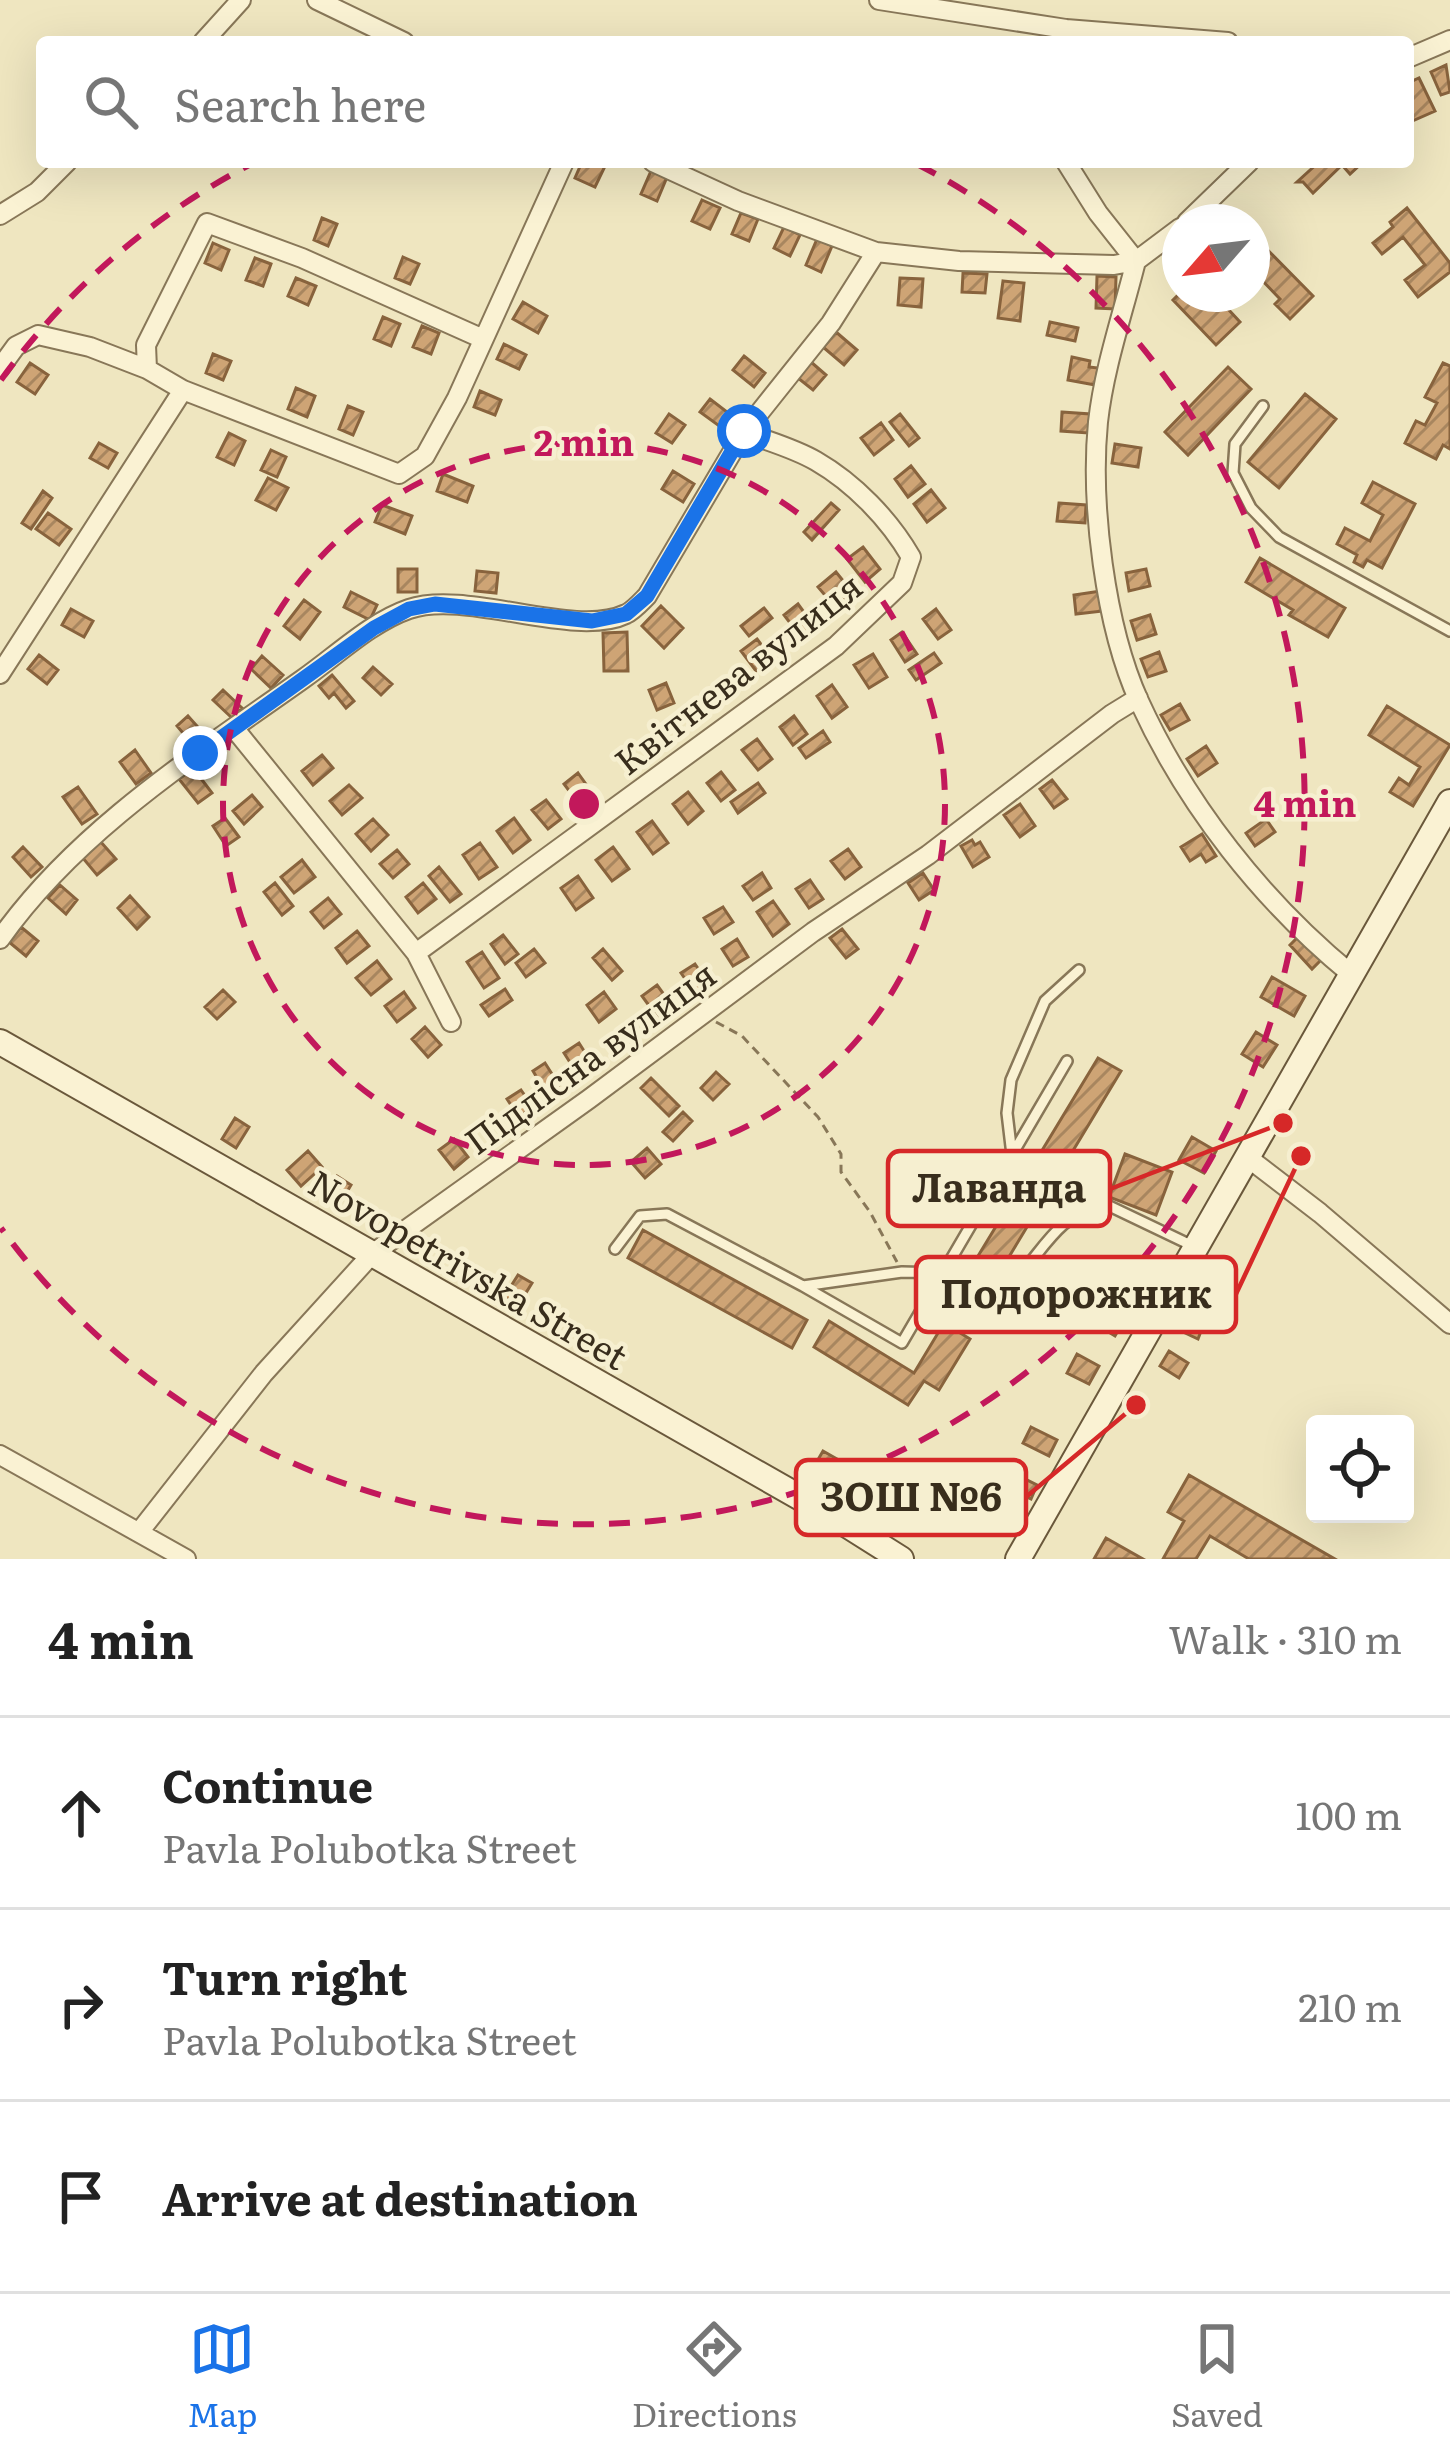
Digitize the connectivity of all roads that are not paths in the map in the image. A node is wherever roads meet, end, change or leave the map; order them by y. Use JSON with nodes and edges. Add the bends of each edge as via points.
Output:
{"nodes":[{"id":1,"x":241,"y":0,"type":"edge"},
{"id":2,"x":317,"y":0,"type":"edge"},
{"id":3,"x":879,"y":0,"type":"edge"},
{"id":4,"x":1065,"y":35,"type":"edge"},
{"id":5,"x":208,"y":36,"type":"edge"},
{"id":6,"x":392,"y":36,"type":"edge"},
{"id":7,"x":1450,"y":40,"type":"edge"},
{"id":8,"x":1414,"y":55,"type":"edge"},
{"id":9,"x":62,"y":168,"type":"edge"},
{"id":10,"x":561,"y":168,"type":"edge"},
{"id":11,"x":666,"y":168,"type":"edge"},
{"id":12,"x":1070,"y":168,"type":"edge"},
{"id":13,"x":1243,"y":168,"type":"edge"},
{"id":14,"x":1206,"y":204,"type":"edge"},
{"id":15,"x":0,"y":215,"type":"edge"},
{"id":16,"x":1162,"y":242,"type":"edge"},
{"id":17,"x":875,"y":252,"type":"junction"},
{"id":18,"x":1136,"y":261,"type":"junction"},
{"id":19,"x":481,"y":338,"type":"junction"},
{"id":20,"x":0,"y":368,"type":"edge"},
{"id":21,"x":147,"y":369,"type":"junction"},
{"id":22,"x":183,"y":390,"type":"junction"},
{"id":23,"x":1263,"y":406,"type":"dead end"},
{"id":24,"x":744,"y":431,"type":"junction"},
{"id":25,"x":1450,"y":632,"type":"edge"},
{"id":26,"x":0,"y":674,"type":"edge"},
{"id":27,"x":1138,"y":698,"type":"junction"},
{"id":28,"x":234,"y":728,"type":"junction"},
{"id":29,"x":1450,"y":802,"type":"edge"},
{"id":30,"x":0,"y":939,"type":"edge"},
{"id":31,"x":416,"y":953,"type":"junction"},
{"id":32,"x":1079,"y":970,"type":"dead end"},
{"id":33,"x":1352,"y":974,"type":"junction"},
{"id":34,"x":451,"y":1022,"type":"dead end"},
{"id":35,"x":0,"y":1042,"type":"edge"},
{"id":36,"x":1067,"y":1061,"type":"dead end"},
{"id":37,"x":1012,"y":1155,"type":"junction"},
{"id":38,"x":1246,"y":1157,"type":"junction"},
{"id":39,"x":1195,"y":1247,"type":"junction"},
{"id":40,"x":615,"y":1249,"type":"dead end"},
{"id":41,"x":372,"y":1254,"type":"junction"},
{"id":42,"x":944,"y":1273,"type":"junction"},
{"id":43,"x":803,"y":1286,"type":"junction"},
{"id":44,"x":1450,"y":1324,"type":"edge"},
{"id":45,"x":0,"y":1455,"type":"edge"},
{"id":46,"x":140,"y":1531,"type":"junction"},
{"id":47,"x":186,"y":1559,"type":"edge"},
{"id":48,"x":901,"y":1559,"type":"edge"},
{"id":49,"x":1018,"y":1559,"type":"edge"}],
"edges":[{"from":1,"to":5,"type":"street"},
{"from":2,"to":6,"type":"street"},
{"from":3,"to":4,"type":"street"},
{"from":7,"to":8,"type":"street"},
{"from":9,"to":15,"type":"street"},
{"from":10,"to":19,"type":"street"},
{"from":11,"to":17,"type":"street"},
{"from":12,"to":18,"type":"street"},
{"from":13,"to":14,"type":"street"},
{"from":16,"to":18,"type":"street"},
{"from":17,"to":18,"type":"street","via":[[1061,265]]},
{"from":17,"to":24,"type":"street","via":[[831,323]]},
{"from":18,"to":27,"type":"street","via":[[1098,445],[1114,620]]},
{"from":19,"to":21,"type":"street","via":[[207,224],[146,345]]},
{"from":19,"to":22,"type":"street","via":[[425,456],[398,474]]},
{"from":20,"to":21,"type":"street","via":[[16,346],[38,335]]},
{"from":21,"to":22,"type":"street"},
{"from":22,"to":26,"type":"street"},
{"from":23,"to":25,"type":"lane","via":[[1235,444],[1233,473],[1251,508],[1279,537]]},
{"from":24,"to":28,"type":"street","via":[[647,596],[626,614],[592,621],[435,604],[409,609]]},
{"from":24,"to":31,"type":"street","name":"Квітнева вулиця","via":[[816,460],[868,501],[911,557],[902,583],[836,646]]},
{"from":27,"to":33,"type":"street","via":[[1193,801],[1298,928]]},
{"from":27,"to":41,"type":"street","name":"Підлісна вулиця"},
{"from":28,"to":30,"type":"street","via":[[79,848]]},
{"from":28,"to":31,"type":"street"},
{"from":29,"to":33,"type":"street"},
{"from":31,"to":34,"type":"street"},
{"from":32,"to":37,"type":"lane","via":[[1045,1001],[1011,1080]]},
{"from":33,"to":38,"type":"street"},
{"from":35,"to":41,"type":"street","name":"Novopetrivska Street"},
{"from":36,"to":37,"type":"lane"},
{"from":37,"to":42,"type":"lane"},
{"from":38,"to":39,"type":"street"},
{"from":38,"to":44,"type":"street"},
{"from":39,"to":42,"type":"lane","via":[[1103,1203],[1053,1231],[1007,1289],[990,1297]]},
{"from":39,"to":49,"type":"street"},
{"from":40,"to":43,"type":"lane","via":[[640,1216],[667,1214]]},
{"from":41,"to":46,"type":"street","name":"Підлісна вулиця","via":[[317,1309]]},
{"from":41,"to":48,"type":"street","name":"Novopetrivska Street"},
{"from":42,"to":43,"type":"lane"},
{"from":42,"to":43,"type":"lane","via":[[902,1342]]},
{"from":45,"to":46,"type":"street"},
{"from":46,"to":47,"type":"street"}]}
